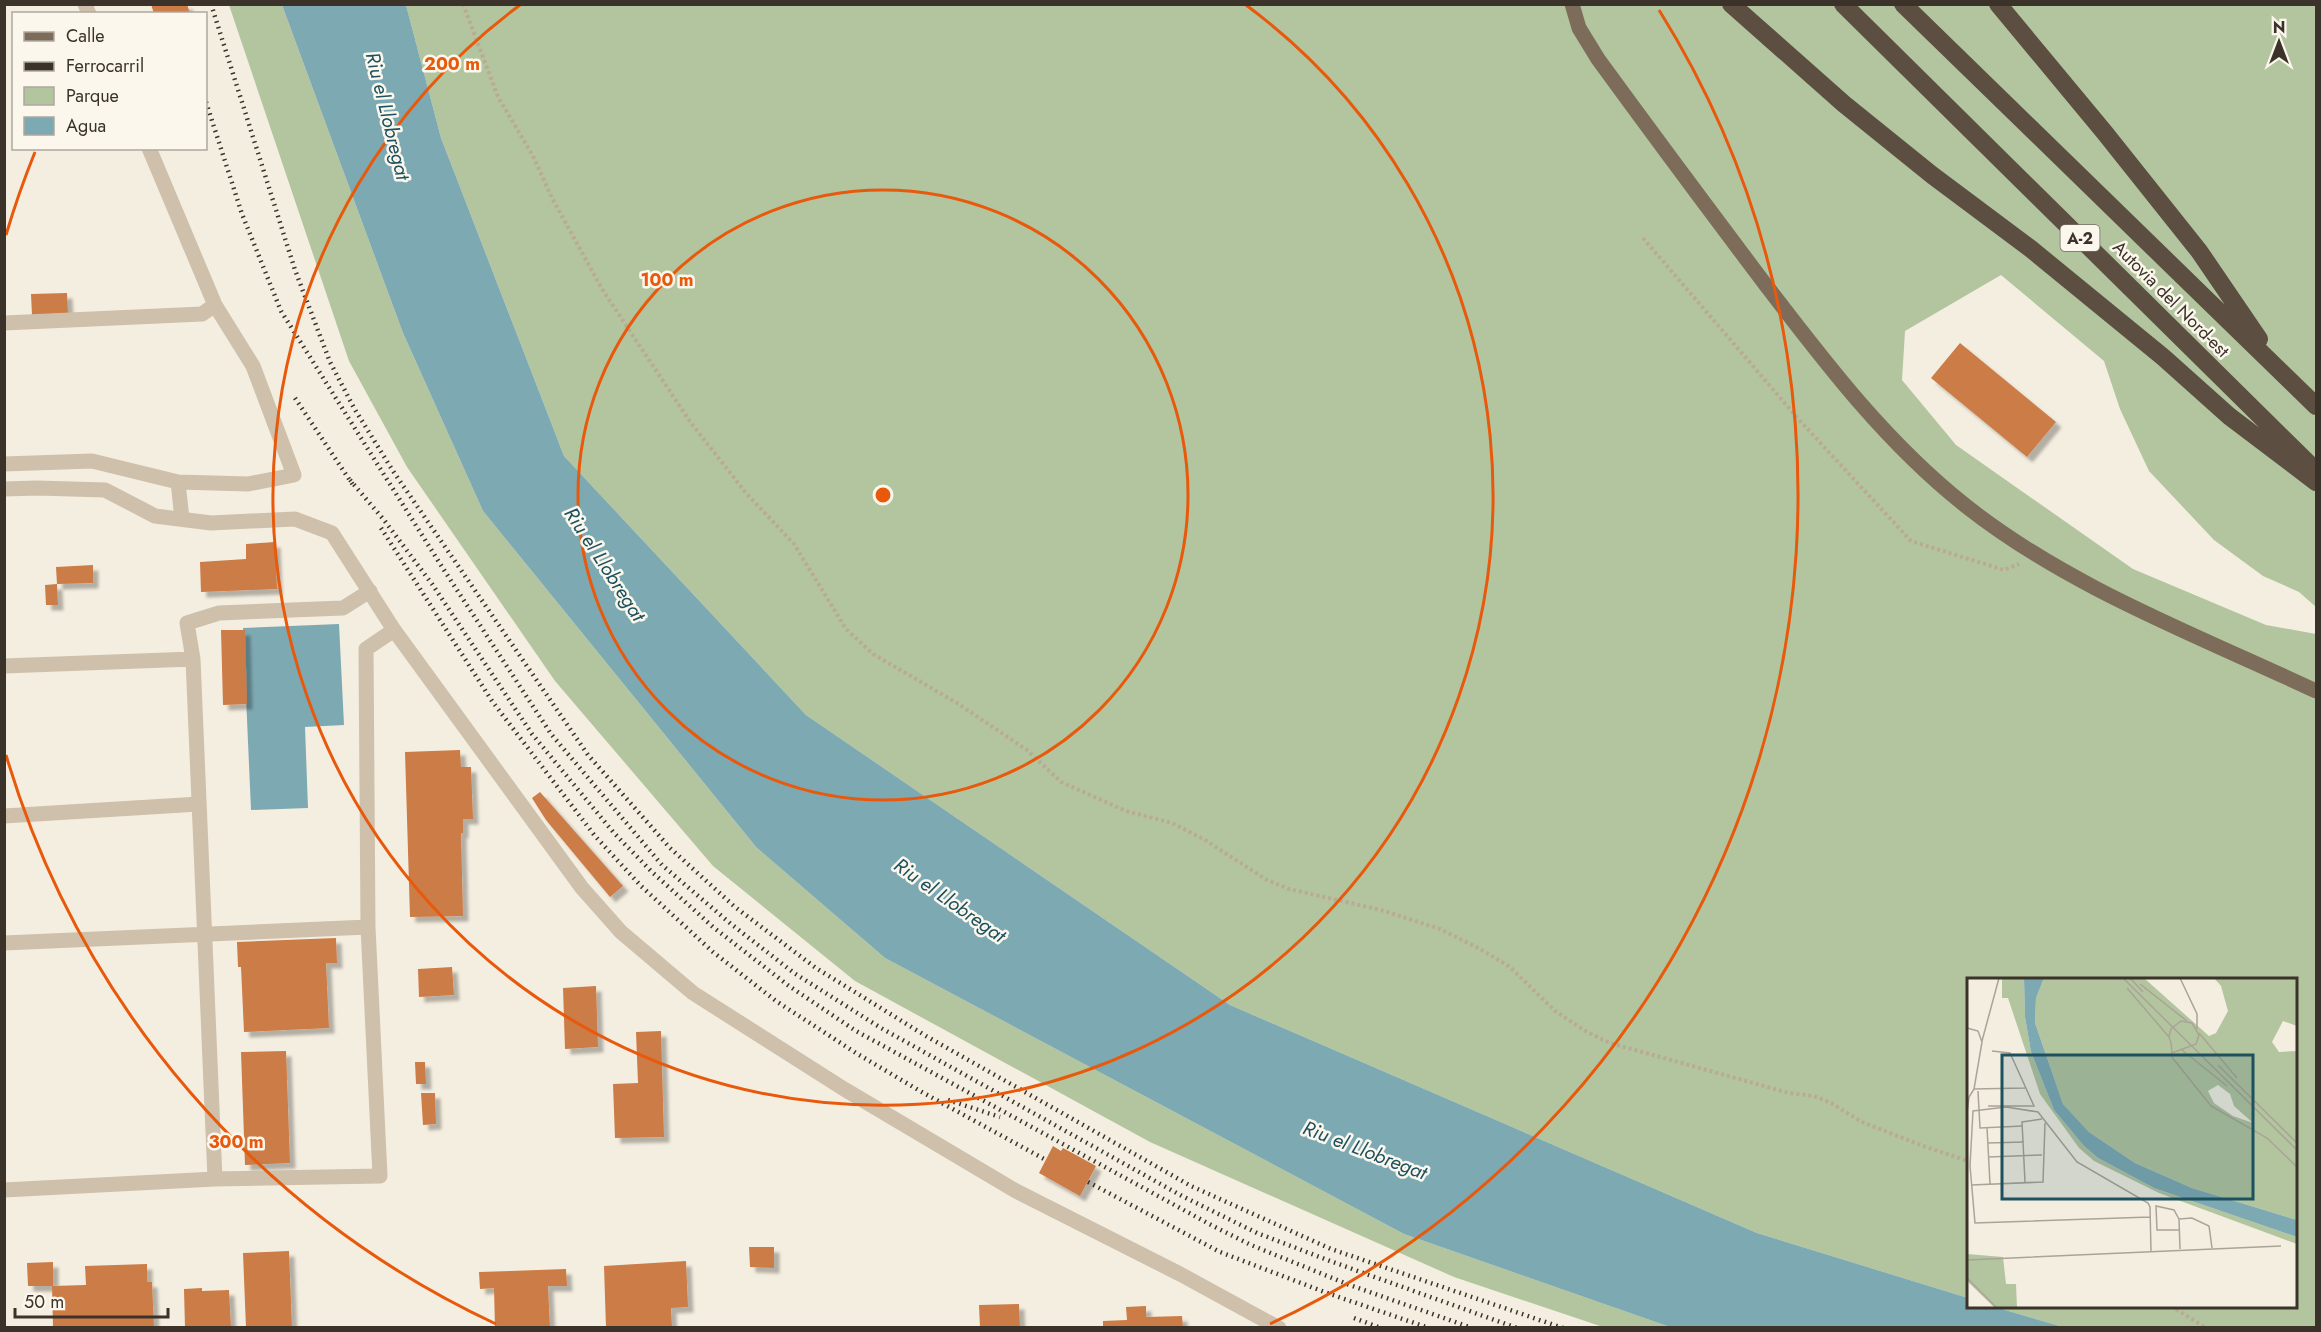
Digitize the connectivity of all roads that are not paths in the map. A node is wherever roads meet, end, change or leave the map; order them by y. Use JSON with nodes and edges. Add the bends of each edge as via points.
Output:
{"nodes":[{"id":1,"x":1572,"y":4,"type":"edge"},
{"id":2,"x":1731,"y":4,"type":"edge"},
{"id":3,"x":1843,"y":4,"type":"edge"},
{"id":4,"x":1904,"y":4,"type":"edge"},
{"id":5,"x":1998,"y":4,"type":"edge"},
{"id":6,"x":150,"y":150,"type":"edge"},
{"id":7,"x":215,"y":305,"type":"junction"},
{"id":8,"x":4,"y":323,"type":"edge"},
{"id":9,"x":2282,"y":372,"type":"junction"},
{"id":10,"x":2316,"y":406,"type":"edge"},
{"id":11,"x":4,"y":464,"type":"edge"},
{"id":12,"x":2316,"y":471,"type":"edge"},
{"id":13,"x":178,"y":482,"type":"junction"},
{"id":14,"x":2316,"y":482,"type":"edge"},
{"id":15,"x":4,"y":489,"type":"edge"},
{"id":16,"x":182,"y":519,"type":"junction"},
{"id":17,"x":370,"y":591,"type":"junction"},
{"id":18,"x":394,"y":630,"type":"junction"},
{"id":19,"x":193,"y":660,"type":"junction"},
{"id":20,"x":4,"y":666,"type":"edge"},
{"id":21,"x":2316,"y":691,"type":"edge"},
{"id":22,"x":199,"y":804,"type":"junction"},
{"id":23,"x":4,"y":816,"type":"edge"},
{"id":24,"x":368,"y":927,"type":"junction"},
{"id":25,"x":204,"y":935,"type":"junction"},
{"id":26,"x":4,"y":943,"type":"edge"},
{"id":27,"x":215,"y":1179,"type":"junction"},
{"id":28,"x":4,"y":1190,"type":"edge"},
{"id":29,"x":1279,"y":1328,"type":"edge"}],
"edges":[{"from":1,"to":21,"type":"main road","via":[[1579,28],[1598,59],[1849,392],[1933,478],[2039,556],[2102,592]]},
{"from":2,"to":14,"type":"highway","via":[[1853,111],[2031,249],[2229,416]]},
{"from":3,"to":12,"type":"highway","name":"Autovia del Nord-est","number":"A-2"},
{"from":4,"to":9,"type":"highway","name":"Autovia del Nord-est","number":"A-2"},
{"from":5,"to":9,"type":"highway","via":[[2199,251]]},
{"from":6,"to":7,"type":"lane"},
{"from":7,"to":8,"type":"lane","via":[[202,314]]},
{"from":7,"to":13,"type":"lane","via":[[253,366],[294,475],[248,484]]},
{"from":9,"to":10,"type":"highway","name":"Autovia del Nord-est","number":"A-2"},
{"from":11,"to":13,"type":"lane","via":[[92,460]]},
{"from":13,"to":16,"type":"lane"},
{"from":15,"to":16,"type":"lane","via":[[105,490],[155,516]]},
{"from":16,"to":17,"type":"lane","via":[[210,523],[295,519],[332,533]]},
{"from":17,"to":18,"type":"lane"},
{"from":17,"to":19,"type":"lane","via":[[343,608],[219,613],[187,622]]},
{"from":18,"to":24,"type":"lane","via":[[366,649]]},
{"from":18,"to":29,"type":"lane","via":[[582,888],[621,932],[693,993],[1016,1191]]},
{"from":19,"to":20,"type":"lane"},
{"from":19,"to":22,"type":"lane"},
{"from":22,"to":23,"type":"lane"},
{"from":22,"to":25,"type":"lane"},
{"from":24,"to":25,"type":"lane"},
{"from":24,"to":27,"type":"lane","via":[[380,1176]]},
{"from":25,"to":26,"type":"lane"},
{"from":25,"to":27,"type":"lane"},
{"from":27,"to":28,"type":"lane"}]}
